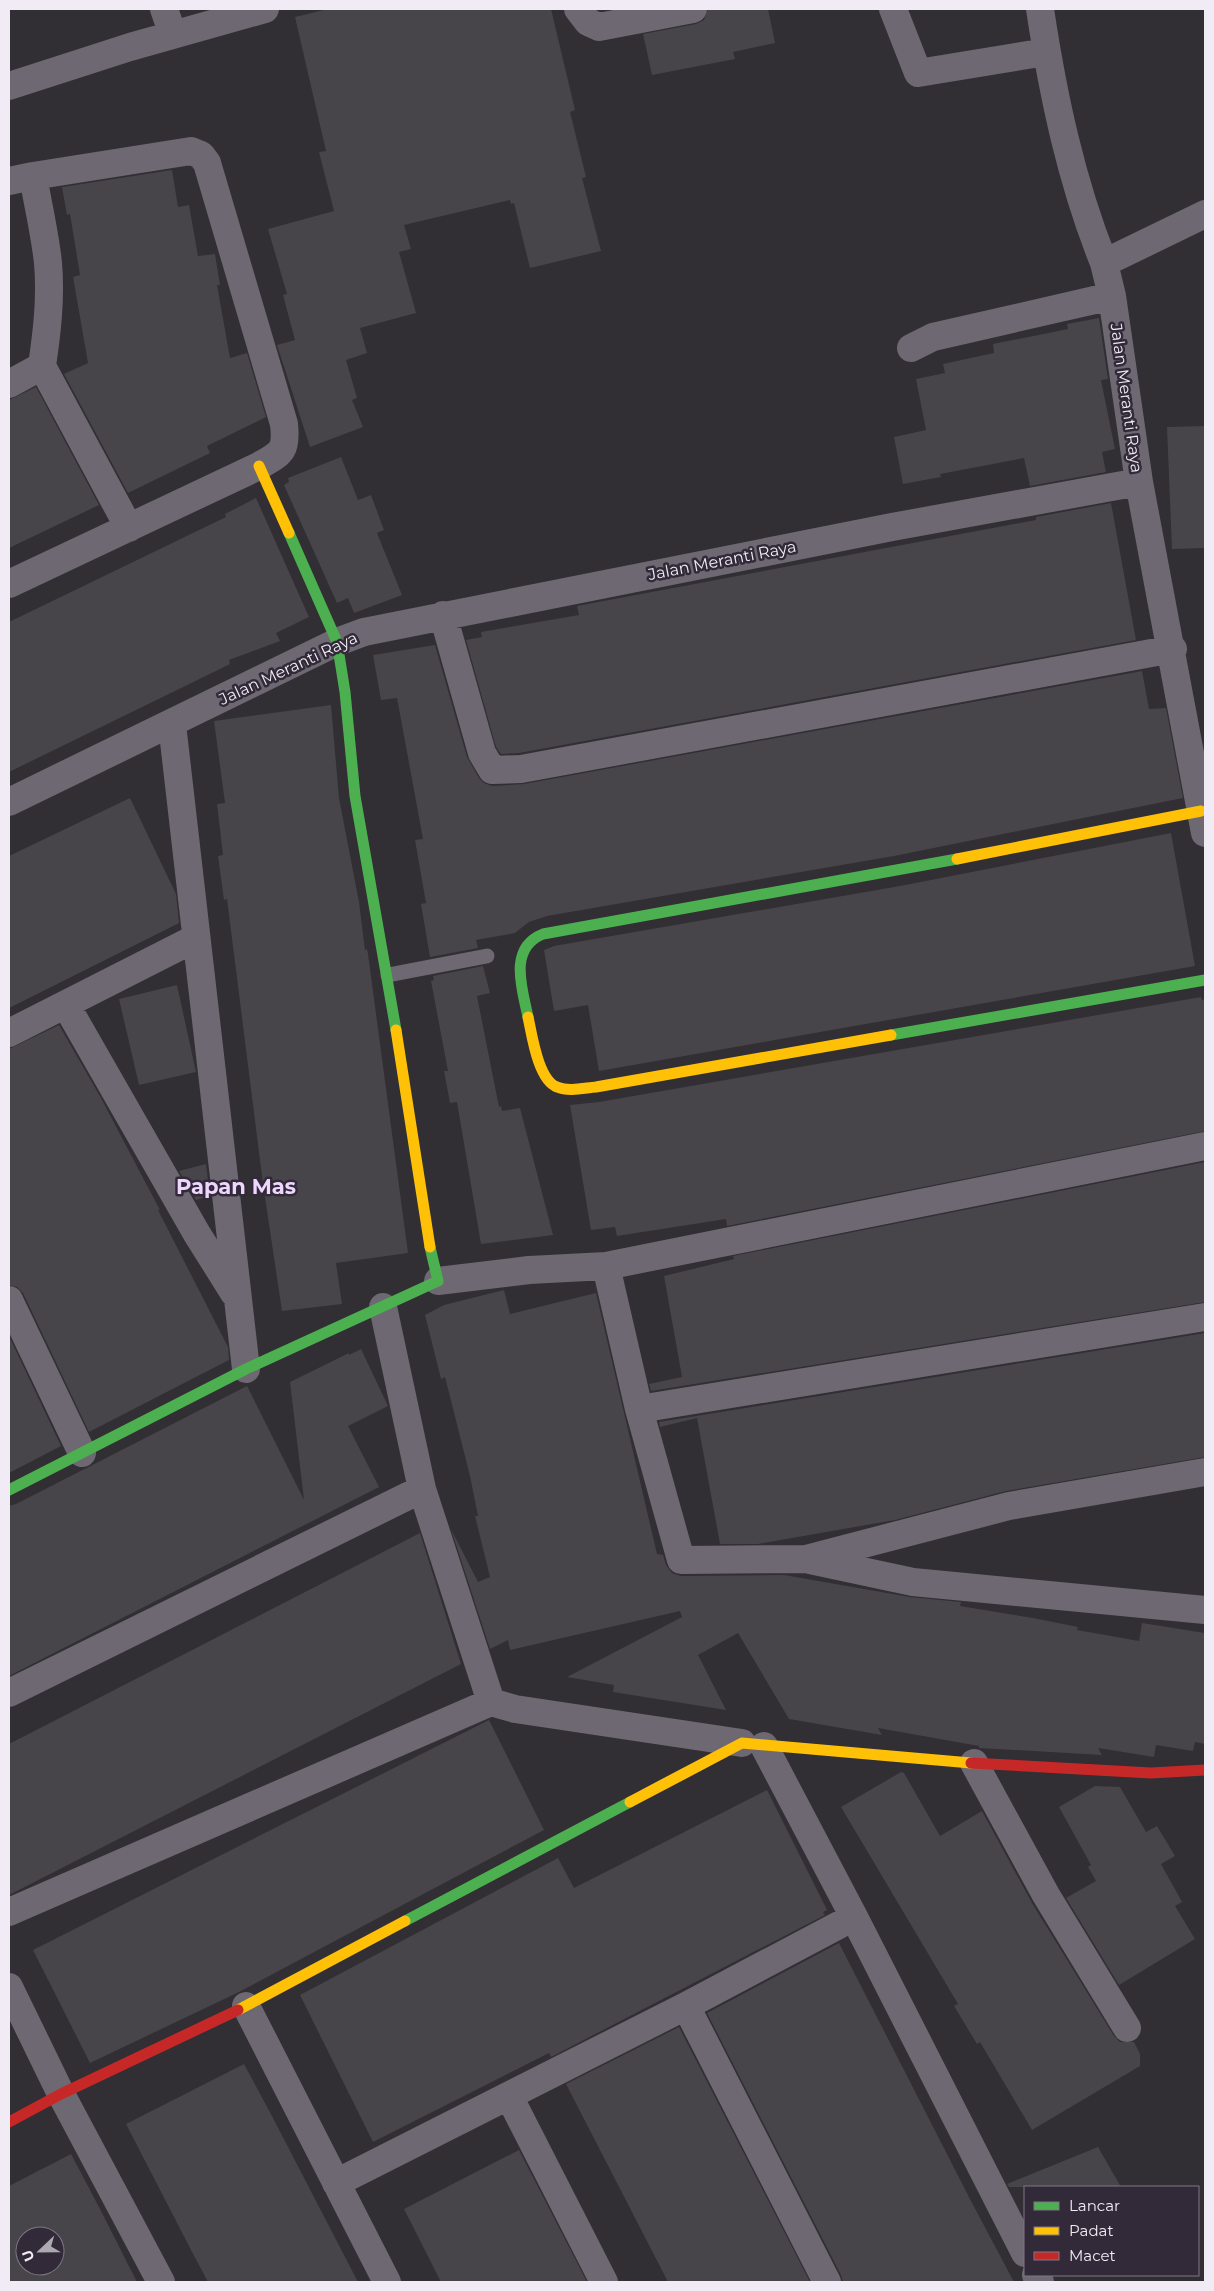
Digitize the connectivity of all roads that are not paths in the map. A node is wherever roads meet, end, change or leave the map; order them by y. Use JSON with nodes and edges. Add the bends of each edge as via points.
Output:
{"nodes":[{"id":1,"x":164,"y":9,"type":"edge"},
{"id":2,"x":265,"y":9,"type":"edge"},
{"id":3,"x":578,"y":9,"type":"edge"},
{"id":4,"x":693,"y":9,"type":"edge"},
{"id":5,"x":893,"y":9,"type":"edge"},
{"id":6,"x":1040,"y":9,"type":"edge"},
{"id":7,"x":173,"y":35,"type":"junction"},
{"id":8,"x":1046,"y":52,"type":"junction"},
{"id":9,"x":9,"y":86,"type":"edge"},
{"id":10,"x":21,"y":179,"type":"edge"},
{"id":11,"x":1205,"y":214,"type":"edge"},
{"id":12,"x":1104,"y":263,"type":"junction"},
{"id":13,"x":1112,"y":296,"type":"junction"},
{"id":14,"x":911,"y":348,"type":"dead end"},
{"id":15,"x":42,"y":366,"type":"junction"},
{"id":16,"x":9,"y":384,"type":"edge"},
{"id":17,"x":259,"y":466,"type":"junction"},
{"id":18,"x":1140,"y":482,"type":"junction"},
{"id":19,"x":128,"y":528,"type":"junction"},
{"id":20,"x":9,"y":584,"type":"edge"},
{"id":21,"x":444,"y":615,"type":"junction"},
{"id":22,"x":337,"y":642,"type":"junction"},
{"id":23,"x":1173,"y":649,"type":"junction"},
{"id":24,"x":172,"y":724,"type":"junction"},
{"id":25,"x":9,"y":802,"type":"edge"},
{"id":26,"x":1203,"y":822,"type":"edge"},
{"id":27,"x":196,"y":938,"type":"junction"},
{"id":28,"x":488,"y":956,"type":"dead end"},
{"id":29,"x":388,"y":975,"type":"junction"},
{"id":30,"x":1205,"y":980,"type":"edge"},
{"id":31,"x":66,"y":1005,"type":"junction"},
{"id":32,"x":9,"y":1033,"type":"edge"},
{"id":33,"x":1205,"y":1146,"type":"edge"},
{"id":34,"x":606,"y":1266,"type":"junction"},
{"id":35,"x":438,"y":1281,"type":"junction"},
{"id":36,"x":238,"y":1298,"type":"junction"},
{"id":37,"x":9,"y":1300,"type":"edge"},
{"id":38,"x":383,"y":1307,"type":"junction"},
{"id":39,"x":1205,"y":1317,"type":"edge"},
{"id":40,"x":246,"y":1369,"type":"junction"},
{"id":41,"x":639,"y":1409,"type":"junction"},
{"id":42,"x":82,"y":1452,"type":"junction"},
{"id":43,"x":1205,"y":1472,"type":"edge"},
{"id":44,"x":422,"y":1489,"type":"junction"},
{"id":45,"x":9,"y":1490,"type":"edge"},
{"id":46,"x":806,"y":1559,"type":"junction"},
{"id":47,"x":1205,"y":1610,"type":"edge"},
{"id":48,"x":9,"y":1693,"type":"edge"},
{"id":49,"x":491,"y":1702,"type":"junction"},
{"id":50,"x":753,"y":1745,"type":"junction"},
{"id":51,"x":974,"y":1763,"type":"junction"},
{"id":52,"x":1205,"y":1770,"type":"edge"},
{"id":53,"x":9,"y":1912,"type":"edge"},
{"id":54,"x":854,"y":1917,"type":"junction"},
{"id":55,"x":9,"y":1988,"type":"edge"},
{"id":56,"x":246,"y":2006,"type":"junction"},
{"id":57,"x":686,"y":2006,"type":"junction"},
{"id":58,"x":1126,"y":2028,"type":"dead end"},
{"id":59,"x":61,"y":2094,"type":"junction"},
{"id":60,"x":508,"y":2096,"type":"junction"},
{"id":61,"x":9,"y":2122,"type":"edge"},
{"id":62,"x":336,"y":2183,"type":"junction"},
{"id":63,"x":1024,"y":2251,"type":"edge"},
{"id":64,"x":161,"y":2282,"type":"edge"},
{"id":65,"x":387,"y":2282,"type":"edge"},
{"id":66,"x":604,"y":2282,"type":"edge"},
{"id":67,"x":827,"y":2282,"type":"edge"}],
"edges":[{"from":1,"to":7,"type":"street"},
{"from":2,"to":7,"type":"street"},
{"from":3,"to":4,"type":"street","via":[[588,22],[599,27]]},
{"from":5,"to":8,"type":"street","via":[[918,73]]},
{"from":6,"to":8,"type":"street","name":"Jalan Meranti Raya"},
{"from":7,"to":9,"type":"street"},
{"from":8,"to":12,"type":"street","name":"Jalan Meranti Raya","via":[[1064,138],[1087,221]]},
{"from":10,"to":15,"type":"street","via":[[48,263],[49,308]]},
{"from":10,"to":17,"type":"street","via":[[191,151],[201,155],[207,163],[284,424],[286,444],[279,454]]},
{"from":11,"to":12,"type":"street"},
{"from":12,"to":13,"type":"street","name":"Jalan Meranti Raya"},
{"from":13,"to":14,"type":"street","via":[[933,337]]},
{"from":13,"to":18,"type":"street","name":"Jalan Meranti Raya"},
{"from":15,"to":16,"type":"street"},
{"from":15,"to":19,"type":"street"},
{"from":17,"to":19,"type":"street"},
{"from":17,"to":22,"type":"street"},
{"from":18,"to":21,"type":"street","name":"Jalan Meranti Raya"},
{"from":18,"to":23,"type":"street"},
{"from":19,"to":20,"type":"street"},
{"from":21,"to":22,"type":"street","name":"Jalan Meranti Raya","via":[[383,627]]},
{"from":21,"to":23,"type":"street","via":[[482,753],[492,770],[521,769]]},
{"from":22,"to":24,"type":"street","name":"Jalan Meranti Raya"},
{"from":22,"to":29,"type":"street","via":[[355,796]]},
{"from":23,"to":26,"type":"street"},
{"from":24,"to":25,"type":"street","name":"Jalan Meranti Raya"},
{"from":24,"to":27,"type":"street"},
{"from":26,"to":30,"type":"street","via":[[897,870],[550,931],[532,937],[522,948],[519,965],[540,1068],[550,1084],[565,1090]]},
{"from":27,"to":31,"type":"street"},
{"from":27,"to":36,"type":"street"},
{"from":28,"to":29,"type":"lane"},
{"from":29,"to":35,"type":"street"},
{"from":31,"to":32,"type":"street"},
{"from":31,"to":36,"type":"street","via":[[197,1234]]},
{"from":33,"to":34,"type":"street"},
{"from":34,"to":35,"type":"street","via":[[529,1270]]},
{"from":34,"to":41,"type":"street"},
{"from":35,"to":38,"type":"street"},
{"from":36,"to":40,"type":"street"},
{"from":37,"to":42,"type":"street"},
{"from":38,"to":40,"type":"street"},
{"from":38,"to":44,"type":"street"},
{"from":39,"to":41,"type":"street"},
{"from":40,"to":42,"type":"street"},
{"from":41,"to":46,"type":"street","via":[[681,1560]]},
{"from":42,"to":45,"type":"street"},
{"from":43,"to":46,"type":"street","via":[[1009,1506]]},
{"from":44,"to":48,"type":"street"},
{"from":44,"to":49,"type":"street"},
{"from":46,"to":47,"type":"street","via":[[914,1582]]},
{"from":49,"to":50,"type":"street","via":[[515,1709]]},
{"from":49,"to":53,"type":"street"},
{"from":50,"to":51,"type":"street"},
{"from":50,"to":54,"type":"street"},
{"from":50,"to":56,"type":"street"},
{"from":51,"to":52,"type":"street","via":[[1151,1773]]},
{"from":51,"to":58,"type":"street","via":[[1046,1895]]},
{"from":54,"to":57,"type":"street"},
{"from":54,"to":63,"type":"street"},
{"from":55,"to":59,"type":"street"},
{"from":56,"to":59,"type":"street"},
{"from":56,"to":62,"type":"street"},
{"from":57,"to":60,"type":"street"},
{"from":57,"to":67,"type":"street"},
{"from":59,"to":61,"type":"street"},
{"from":59,"to":64,"type":"street"},
{"from":60,"to":62,"type":"street"},
{"from":60,"to":66,"type":"street"},
{"from":62,"to":65,"type":"street"}]}
